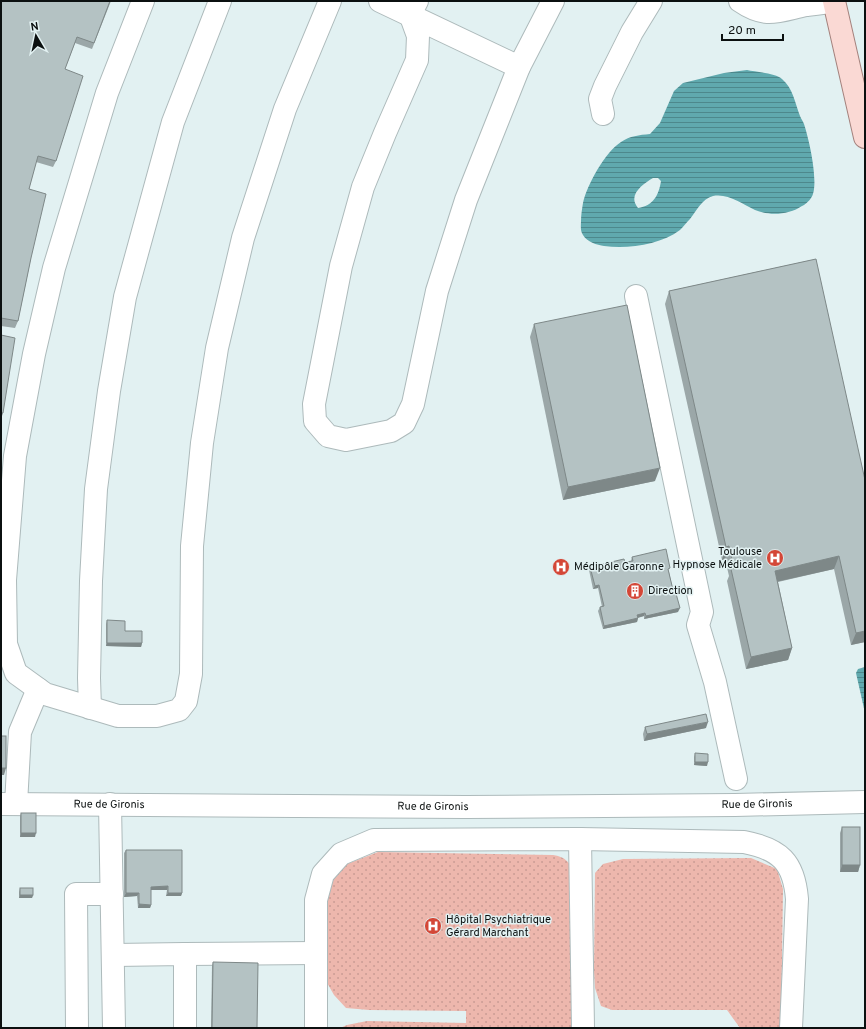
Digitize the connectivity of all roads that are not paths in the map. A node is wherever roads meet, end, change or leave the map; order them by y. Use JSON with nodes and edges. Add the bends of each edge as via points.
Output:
{"nodes":[{"id":1,"x":143,"y":1,"type":"edge"},
{"id":2,"x":220,"y":1,"type":"edge"},
{"id":3,"x":330,"y":1,"type":"edge"},
{"id":4,"x":380,"y":1,"type":"edge"},
{"id":5,"x":553,"y":1,"type":"edge"},
{"id":6,"x":652,"y":1,"type":"edge"},
{"id":7,"x":740,"y":1,"type":"edge"},
{"id":8,"x":834,"y":1,"type":"edge"},
{"id":9,"x":414,"y":8,"type":"edge"},
{"id":10,"x":519,"y":67,"type":"junction"},
{"id":11,"x":603,"y":114,"type":"dead end"},
{"id":12,"x":865,"y":137,"type":"edge"},
{"id":13,"x":636,"y":296,"type":"dead end"},
{"id":14,"x":6,"y":506,"type":"edge"},
{"id":15,"x":38,"y":689,"type":"junction"},
{"id":16,"x":90,"y":708,"type":"junction"},
{"id":17,"x":736,"y":779,"type":"dead end"},
{"id":18,"x":865,"y":802,"type":"edge"},
{"id":19,"x":8,"y":804,"type":"edge"},
{"id":20,"x":110,"y":804,"type":"junction"},
{"id":21,"x":580,"y":840,"type":"junction"},
{"id":22,"x":112,"y":894,"type":"junction"},
{"id":23,"x":316,"y":953,"type":"junction"},
{"id":24,"x":185,"y":954,"type":"junction"},
{"id":25,"x":114,"y":955,"type":"junction"},
{"id":26,"x":77,"y":1028,"type":"edge"},
{"id":27,"x":114,"y":1028,"type":"edge"},
{"id":28,"x":185,"y":1028,"type":"edge"},
{"id":29,"x":316,"y":1028,"type":"edge"},
{"id":30,"x":583,"y":1028,"type":"edge"},
{"id":31,"x":792,"y":1028,"type":"edge"}],
"edges":[{"from":1,"to":14,"type":"street","via":[[107,93],[54,268],[34,354]]},
{"from":2,"to":16,"type":"street","via":[[173,122],[125,297],[96,489],[91,589]]},
{"from":3,"to":16,"type":"street","via":[[285,109],[243,238],[217,348],[202,443],[192,546],[191,674],[186,701],[179,710],[157,716],[118,716]]},
{"from":4,"to":9,"type":"street"},
{"from":5,"to":10,"type":"street"},
{"from":6,"to":11,"type":"street","via":[[632,32],[605,86],[600,99]]},
{"from":7,"to":8,"type":"street","via":[[751,9],[771,13]]},
{"from":8,"to":12,"type":"main road"},
{"from":9,"to":10,"type":"street"},
{"from":9,"to":10,"type":"street","via":[[418,36],[417,60],[363,187],[341,266],[314,404],[316,422],[328,436],[346,440],[390,431],[404,423],[413,404],[437,291],[466,200]]},
{"from":13,"to":17,"type":"street","via":[[702,612],[698,625],[715,682]]},
{"from":14,"to":15,"type":"street","via":[[6,644],[16,673]]},
{"from":15,"to":16,"type":"street","via":[[45,694]]},
{"from":15,"to":19,"type":"street","via":[[20,732]]},
{"from":18,"to":20,"type":"street","name":"Rue de Gironis","via":[[466,807]]},
{"from":19,"to":20,"type":"street","name":"Rue de Gironis"},
{"from":20,"to":22,"type":"street"},
{"from":21,"to":23,"type":"street","via":[[374,840],[341,854],[323,874],[316,900]]},
{"from":21,"to":30,"type":"street"},
{"from":21,"to":31,"type":"street","via":[[744,842],[760,845],[775,852],[792,872],[796,892]]},
{"from":22,"to":25,"type":"street"},
{"from":22,"to":26,"type":"street","via":[[76,894]]},
{"from":23,"to":24,"type":"street"},
{"from":23,"to":29,"type":"street"},
{"from":24,"to":25,"type":"street"},
{"from":24,"to":28,"type":"street"},
{"from":25,"to":27,"type":"street"}]}
